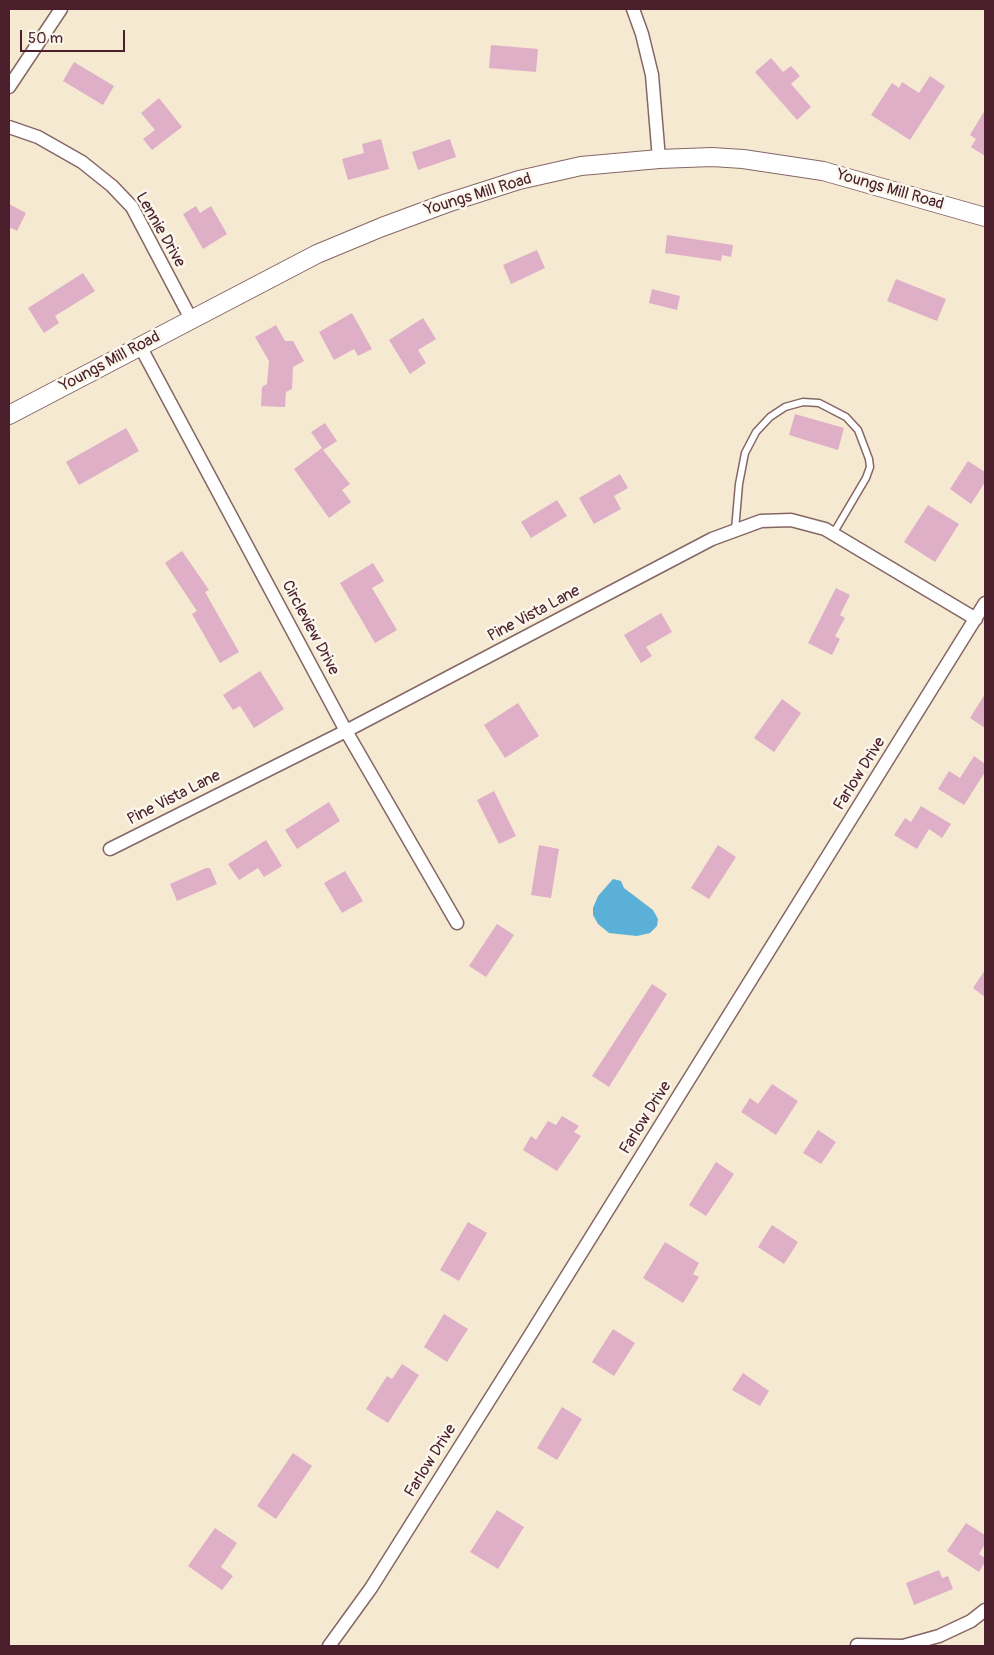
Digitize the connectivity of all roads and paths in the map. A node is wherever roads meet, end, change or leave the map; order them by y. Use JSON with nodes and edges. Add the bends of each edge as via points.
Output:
{"nodes":[{"id":1,"x":61,"y":9,"type":"edge"},
{"id":2,"x":633,"y":9,"type":"edge"},
{"id":3,"x":9,"y":87,"type":"edge"},
{"id":4,"x":9,"y":127,"type":"edge"},
{"id":5,"x":658,"y":159,"type":"junction"},
{"id":6,"x":985,"y":217,"type":"edge"},
{"id":7,"x":191,"y":319,"type":"junction"},
{"id":8,"x":140,"y":346,"type":"junction"},
{"id":9,"x":9,"y":415,"type":"edge"},
{"id":10,"x":735,"y":530,"type":"junction"},
{"id":11,"x":832,"y":534,"type":"junction"},
{"id":12,"x":985,"y":604,"type":"edge"},
{"id":13,"x":976,"y":619,"type":"junction"},
{"id":14,"x":346,"y":731,"type":"junction"},
{"id":15,"x":110,"y":848,"type":"dead end"},
{"id":16,"x":457,"y":923,"type":"dead end"},
{"id":17,"x":985,"y":1610,"type":"edge"},
{"id":18,"x":857,"y":1645,"type":"dead end"},
{"id":19,"x":329,"y":1646,"type":"edge"}],
"edges":[{"from":1,"to":3,"type":"street"},
{"from":2,"to":5,"type":"street","via":[[652,76]]},
{"from":4,"to":7,"type":"street","name":"Lennie Drive","via":[[38,138],[82,162],[132,207]]},
{"from":5,"to":6,"type":"street","name":"Youngs Mill Road","via":[[742,159],[823,171]]},
{"from":5,"to":7,"type":"street","name":"Youngs Mill Road","via":[[581,166],[519,180],[447,203],[317,254]]},
{"from":7,"to":8,"type":"street","name":"Youngs Mill Road"},
{"from":8,"to":9,"type":"street","name":"Youngs Mill Road"},
{"from":8,"to":14,"type":"street","name":"Circleview Drive"},
{"from":10,"to":11,"type":"street","name":"Pine Vista Lane","via":[[761,521],[790,520]]},
{"from":10,"to":11,"type":"lane","via":[[739,484],[748,446],[770,417],[785,406],[802,402],[819,403],[846,417],[858,430],[869,459],[866,478]]},
{"from":10,"to":14,"type":"street","name":"Pine Vista Lane","via":[[712,539]]},
{"from":11,"to":13,"type":"street","name":"Pine Vista Lane"},
{"from":12,"to":13,"type":"street","name":"Farlow Drive"},
{"from":13,"to":19,"type":"street","name":"Farlow Drive","via":[[371,1588]]},
{"from":14,"to":15,"type":"street","name":"Pine Vista Lane"},
{"from":14,"to":16,"type":"street","name":"Circleview Drive"},
{"from":17,"to":18,"type":"street","via":[[971,1621],[939,1636],[903,1646]]}]}
